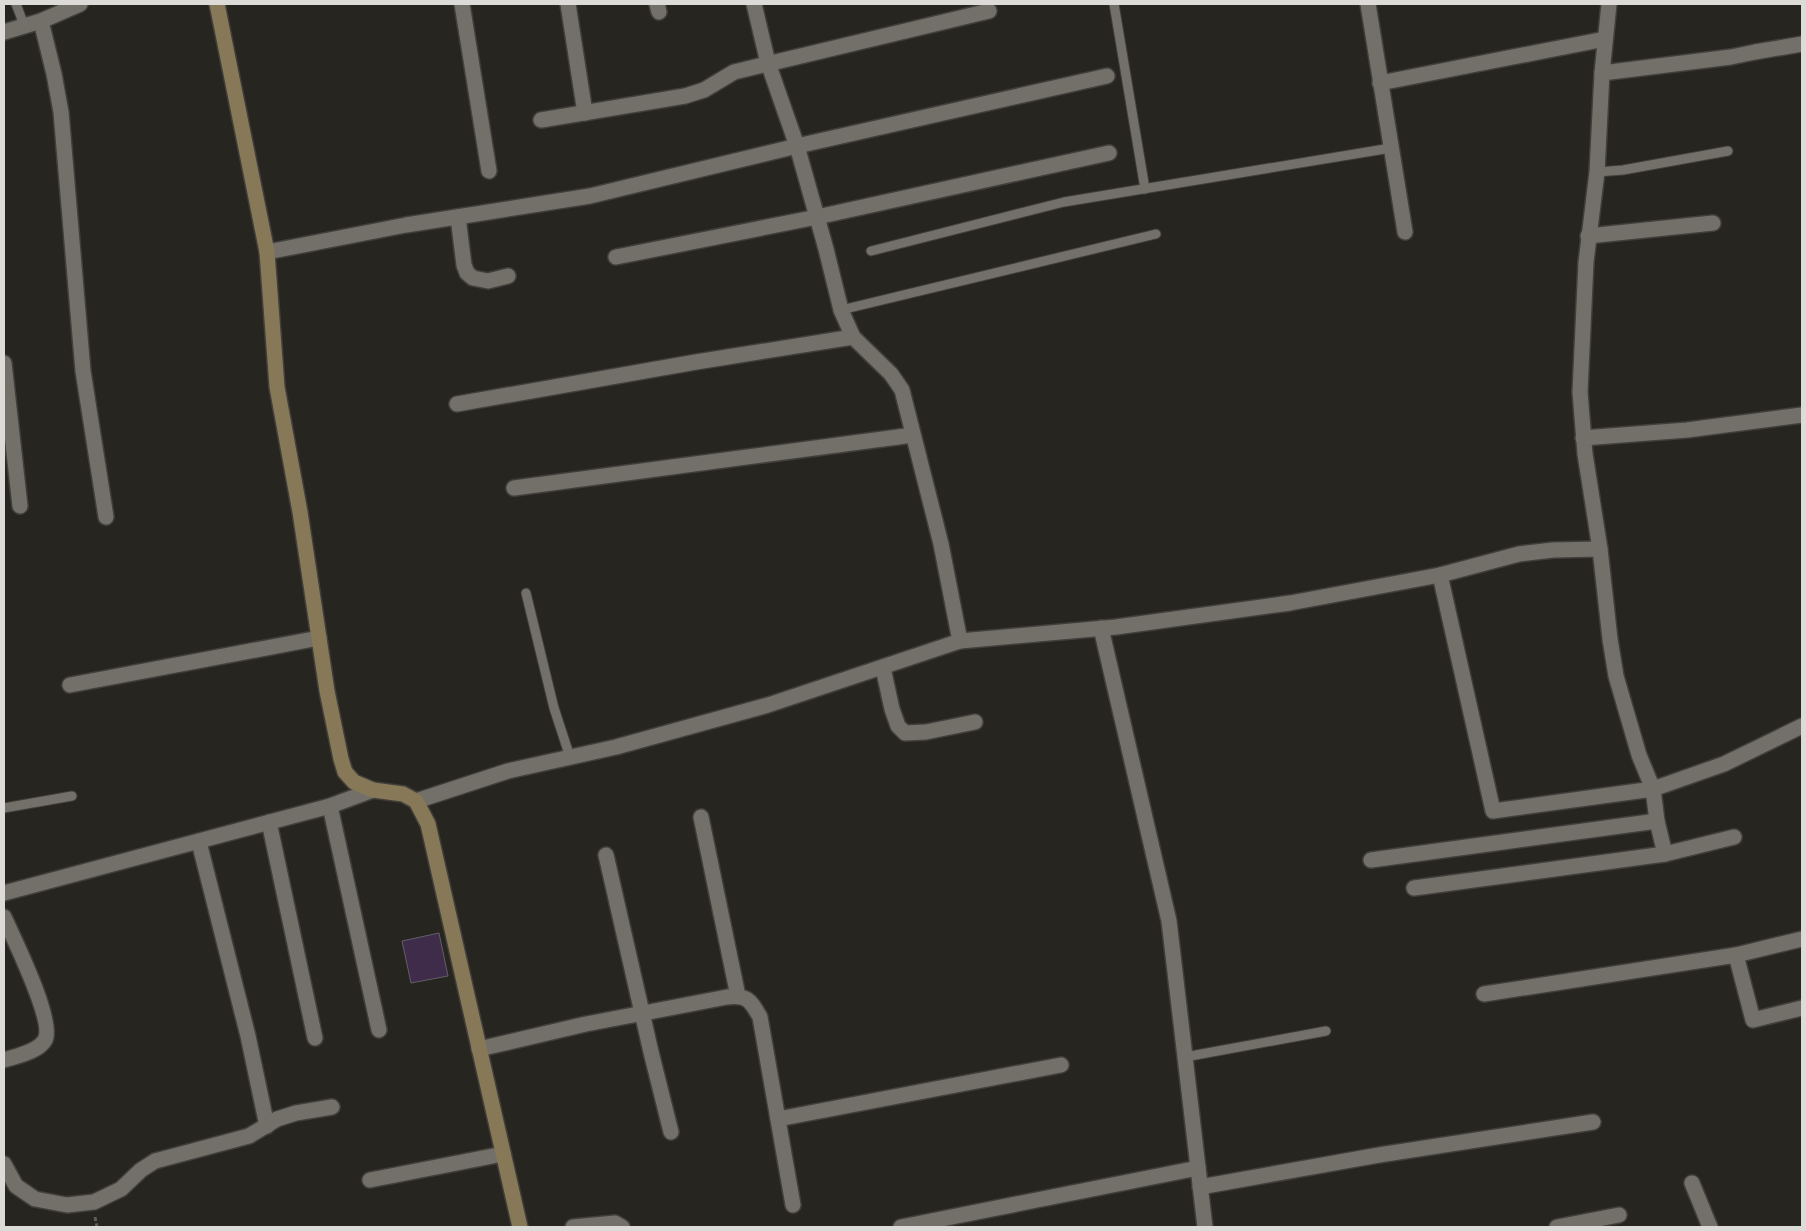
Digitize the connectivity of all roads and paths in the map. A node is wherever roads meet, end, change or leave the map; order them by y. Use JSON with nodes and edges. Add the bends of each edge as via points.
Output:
{"nodes":[{"id":1,"x":16,"y":4,"type":"edge"},
{"id":2,"x":80,"y":4,"type":"edge"},
{"id":3,"x":217,"y":4,"type":"edge"},
{"id":4,"x":462,"y":4,"type":"edge"},
{"id":5,"x":568,"y":4,"type":"edge"},
{"id":6,"x":754,"y":4,"type":"edge"},
{"id":7,"x":1114,"y":4,"type":"edge"},
{"id":8,"x":1368,"y":4,"type":"edge"},
{"id":9,"x":1609,"y":4,"type":"edge"},
{"id":10,"x":989,"y":11,"type":"dead end"},
{"id":11,"x":41,"y":21,"type":"junction"},
{"id":12,"x":24,"y":25,"type":"junction"},
{"id":13,"x":4,"y":32,"type":"edge"},
{"id":14,"x":1605,"y":39,"type":"junction"},
{"id":15,"x":1802,"y":44,"type":"edge"},
{"id":16,"x":768,"y":63,"type":"junction"},
{"id":17,"x":1602,"y":74,"type":"junction"},
{"id":18,"x":1107,"y":76,"type":"dead end"},
{"id":19,"x":1380,"y":83,"type":"junction"},
{"id":20,"x":585,"y":113,"type":"junction"},
{"id":21,"x":541,"y":120,"type":"dead end"},
{"id":22,"x":797,"y":146,"type":"junction"},
{"id":23,"x":1391,"y":148,"type":"junction"},
{"id":24,"x":1728,"y":152,"type":"dead end"},
{"id":25,"x":1109,"y":153,"type":"dead end"},
{"id":26,"x":489,"y":171,"type":"dead end"},
{"id":27,"x":1597,"y":172,"type":"junction"},
{"id":28,"x":1145,"y":189,"type":"junction"},
{"id":29,"x":458,"y":217,"type":"junction"},
{"id":30,"x":817,"y":217,"type":"junction"},
{"id":31,"x":1713,"y":223,"type":"dead end"},
{"id":32,"x":1405,"y":232,"type":"dead end"},
{"id":33,"x":1156,"y":234,"type":"dead end"},
{"id":34,"x":1588,"y":236,"type":"junction"},
{"id":35,"x":871,"y":251,"type":"dead end"},
{"id":36,"x":267,"y":252,"type":"junction"},
{"id":37,"x":616,"y":257,"type":"dead end"},
{"id":38,"x":508,"y":276,"type":"dead end"},
{"id":39,"x":841,"y":310,"type":"junction"},
{"id":40,"x":853,"y":337,"type":"junction"},
{"id":41,"x":4,"y":363,"type":"edge"},
{"id":42,"x":457,"y":404,"type":"dead end"},
{"id":43,"x":1802,"y":415,"type":"edge"},
{"id":44,"x":913,"y":434,"type":"junction"},
{"id":45,"x":1584,"y":438,"type":"junction"},
{"id":46,"x":514,"y":488,"type":"dead end"},
{"id":47,"x":20,"y":506,"type":"dead end"},
{"id":48,"x":106,"y":517,"type":"dead end"},
{"id":49,"x":1600,"y":549,"type":"junction"},
{"id":50,"x":1440,"y":575,"type":"junction"},
{"id":51,"x":526,"y":593,"type":"dead end"},
{"id":52,"x":1101,"y":628,"type":"junction"},
{"id":53,"x":319,"y":638,"type":"junction"},
{"id":54,"x":960,"y":641,"type":"junction"},
{"id":55,"x":883,"y":668,"type":"junction"},
{"id":56,"x":70,"y":685,"type":"dead end"},
{"id":57,"x":975,"y":722,"type":"dead end"},
{"id":58,"x":1802,"y":726,"type":"edge"},
{"id":59,"x":570,"y":757,"type":"junction"},
{"id":60,"x":1653,"y":789,"type":"junction"},
{"id":61,"x":373,"y":790,"type":"junction"},
{"id":62,"x":72,"y":796,"type":"dead end"},
{"id":63,"x":416,"y":801,"type":"junction"},
{"id":64,"x":330,"y":806,"type":"junction"},
{"id":65,"x":4,"y":808,"type":"edge"},
{"id":66,"x":701,"y":817,"type":"dead end"},
{"id":67,"x":1657,"y":821,"type":"junction"},
{"id":68,"x":269,"y":822,"type":"junction"},
{"id":69,"x":1734,"y":837,"type":"dead end"},
{"id":70,"x":199,"y":842,"type":"junction"},
{"id":71,"x":1665,"y":854,"type":"junction"},
{"id":72,"x":606,"y":855,"type":"dead end"},
{"id":73,"x":1371,"y":860,"type":"dead end"},
{"id":74,"x":1414,"y":888,"type":"dead end"},
{"id":75,"x":4,"y":893,"type":"edge"},
{"id":76,"x":4,"y":916,"type":"edge"},
{"id":77,"x":1802,"y":939,"type":"edge"},
{"id":78,"x":1736,"y":955,"type":"junction"},
{"id":79,"x":1484,"y":994,"type":"dead end"},
{"id":80,"x":738,"y":996,"type":"junction"},
{"id":81,"x":1802,"y":1008,"type":"edge"},
{"id":82,"x":642,"y":1013,"type":"junction"},
{"id":83,"x":379,"y":1030,"type":"dead end"},
{"id":84,"x":1326,"y":1031,"type":"dead end"},
{"id":85,"x":315,"y":1038,"type":"dead end"},
{"id":86,"x":479,"y":1049,"type":"junction"},
{"id":87,"x":1184,"y":1057,"type":"junction"},
{"id":88,"x":4,"y":1060,"type":"edge"},
{"id":89,"x":1061,"y":1065,"type":"dead end"},
{"id":90,"x":332,"y":1107,"type":"dead end"},
{"id":91,"x":778,"y":1119,"type":"junction"},
{"id":92,"x":1593,"y":1122,"type":"dead end"},
{"id":93,"x":267,"y":1126,"type":"junction"},
{"id":94,"x":671,"y":1132,"type":"dead end"},
{"id":95,"x":503,"y":1154,"type":"junction"},
{"id":96,"x":4,"y":1164,"type":"edge"},
{"id":97,"x":1198,"y":1168,"type":"junction"},
{"id":98,"x":370,"y":1180,"type":"dead end"},
{"id":99,"x":1692,"y":1183,"type":"dead end"},
{"id":100,"x":1200,"y":1187,"type":"junction"},
{"id":101,"x":793,"y":1204,"type":"dead end"},
{"id":102,"x":1620,"y":1215,"type":"dead end"},
{"id":103,"x":520,"y":1227,"type":"edge"},
{"id":104,"x":573,"y":1227,"type":"edge"},
{"id":105,"x":622,"y":1227,"type":"edge"},
{"id":106,"x":901,"y":1227,"type":"edge"},
{"id":107,"x":1205,"y":1227,"type":"edge"},
{"id":108,"x":1557,"y":1227,"type":"edge"},
{"id":109,"x":1710,"y":1227,"type":"edge"}],
"edges":[{"from":1,"to":12,"type":"lane"},
{"from":2,"to":11,"type":"street"},
{"from":3,"to":36,"type":"main road"},
{"from":4,"to":26,"type":"street"},
{"from":5,"to":20,"type":"street"},
{"from":6,"to":16,"type":"street"},
{"from":7,"to":28,"type":"lane"},
{"from":8,"to":19,"type":"street"},
{"from":9,"to":14,"type":"street"},
{"from":10,"to":16,"type":"street"},
{"from":11,"to":12,"type":"street"},
{"from":11,"to":48,"type":"street","via":[[61,112],[83,371]]},
{"from":12,"to":13,"type":"street"},
{"from":14,"to":17,"type":"street"},
{"from":14,"to":19,"type":"street"},
{"from":15,"to":17,"type":"street","via":[[1731,58]]},
{"from":16,"to":20,"type":"street","via":[[734,72],[704,90],[685,96]]},
{"from":16,"to":22,"type":"street"},
{"from":17,"to":27,"type":"street"},
{"from":18,"to":22,"type":"street"},
{"from":19,"to":23,"type":"street"},
{"from":20,"to":21,"type":"street"},
{"from":22,"to":29,"type":"street","via":[[590,196]]},
{"from":22,"to":30,"type":"street"},
{"from":23,"to":28,"type":"lane"},
{"from":23,"to":32,"type":"street"},
{"from":24,"to":27,"type":"lane"},
{"from":25,"to":30,"type":"street"},
{"from":27,"to":34,"type":"street"},
{"from":28,"to":35,"type":"lane","via":[[1064,202]]},
{"from":29,"to":36,"type":"street"},
{"from":29,"to":38,"type":"street","via":[[467,273],[473,278],[488,281]]},
{"from":30,"to":37,"type":"street"},
{"from":30,"to":39,"type":"street"},
{"from":31,"to":34,"type":"street"},
{"from":33,"to":39,"type":"lane"},
{"from":34,"to":45,"type":"street","via":[[1580,392]]},
{"from":36,"to":53,"type":"main road","via":[[277,387]]},
{"from":39,"to":40,"type":"street"},
{"from":40,"to":42,"type":"street"},
{"from":40,"to":44,"type":"street","via":[[891,374],[902,390]]},
{"from":41,"to":47,"type":"street"},
{"from":43,"to":45,"type":"street","via":[[1687,430]]},
{"from":44,"to":46,"type":"street"},
{"from":44,"to":54,"type":"street","via":[[941,544]]},
{"from":45,"to":49,"type":"street"},
{"from":49,"to":50,"type":"street","via":[[1519,554]]},
{"from":49,"to":60,"type":"street","via":[[1616,676],[1638,755]]},
{"from":50,"to":52,"type":"street","via":[[1290,603]]},
{"from":50,"to":60,"type":"street","via":[[1493,810]]},
{"from":51,"to":59,"type":"lane","via":[[554,708]]},
{"from":52,"to":54,"type":"street"},
{"from":52,"to":87,"type":"street","via":[[1169,921]]},
{"from":53,"to":56,"type":"street"},
{"from":53,"to":61,"type":"main road","via":[[345,772],[354,782]]},
{"from":54,"to":55,"type":"street"},
{"from":55,"to":57,"type":"street","via":[[898,726],[906,733]]},
{"from":55,"to":59,"type":"street","via":[[768,705]]},
{"from":58,"to":60,"type":"street","via":[[1724,764]]},
{"from":59,"to":63,"type":"street","via":[[508,771]]},
{"from":60,"to":67,"type":"street"},
{"from":61,"to":63,"type":"main road","via":[[403,794]]},
{"from":61,"to":64,"type":"street"},
{"from":62,"to":65,"type":"lane"},
{"from":63,"to":86,"type":"main road","via":[[428,824]]},
{"from":64,"to":68,"type":"street"},
{"from":64,"to":83,"type":"street"},
{"from":66,"to":80,"type":"street"},
{"from":67,"to":71,"type":"street"},
{"from":67,"to":73,"type":"street"},
{"from":68,"to":70,"type":"street"},
{"from":68,"to":85,"type":"street"},
{"from":69,"to":71,"type":"street"},
{"from":70,"to":75,"type":"street"},
{"from":70,"to":93,"type":"street"},
{"from":71,"to":74,"type":"street"},
{"from":72,"to":82,"type":"street"},
{"from":76,"to":88,"type":"street","via":[[31,976],[47,1024],[46,1039],[40,1045]]},
{"from":77,"to":78,"type":"street"},
{"from":78,"to":79,"type":"street"},
{"from":78,"to":81,"type":"street","via":[[1753,1020]]},
{"from":80,"to":82,"type":"street"},
{"from":80,"to":91,"type":"street","via":[[751,1001],[760,1018]]},
{"from":82,"to":86,"type":"street"},
{"from":82,"to":94,"type":"street"},
{"from":84,"to":87,"type":"lane"},
{"from":86,"to":95,"type":"main road"},
{"from":87,"to":97,"type":"street"},
{"from":89,"to":91,"type":"street"},
{"from":90,"to":93,"type":"street","via":[[296,1113]]},
{"from":91,"to":101,"type":"street"},
{"from":92,"to":100,"type":"street"},
{"from":93,"to":96,"type":"street","via":[[249,1136],[155,1161],[121,1190],[94,1202],[67,1205],[35,1199],[16,1186]]},
{"from":95,"to":98,"type":"street"},
{"from":95,"to":103,"type":"main road"},
{"from":97,"to":100,"type":"street"},
{"from":97,"to":106,"type":"street"},
{"from":99,"to":109,"type":"street"},
{"from":100,"to":107,"type":"street"},
{"from":102,"to":108,"type":"street"},
{"from":104,"to":105,"type":"street","via":[[615,1223]]}]}
